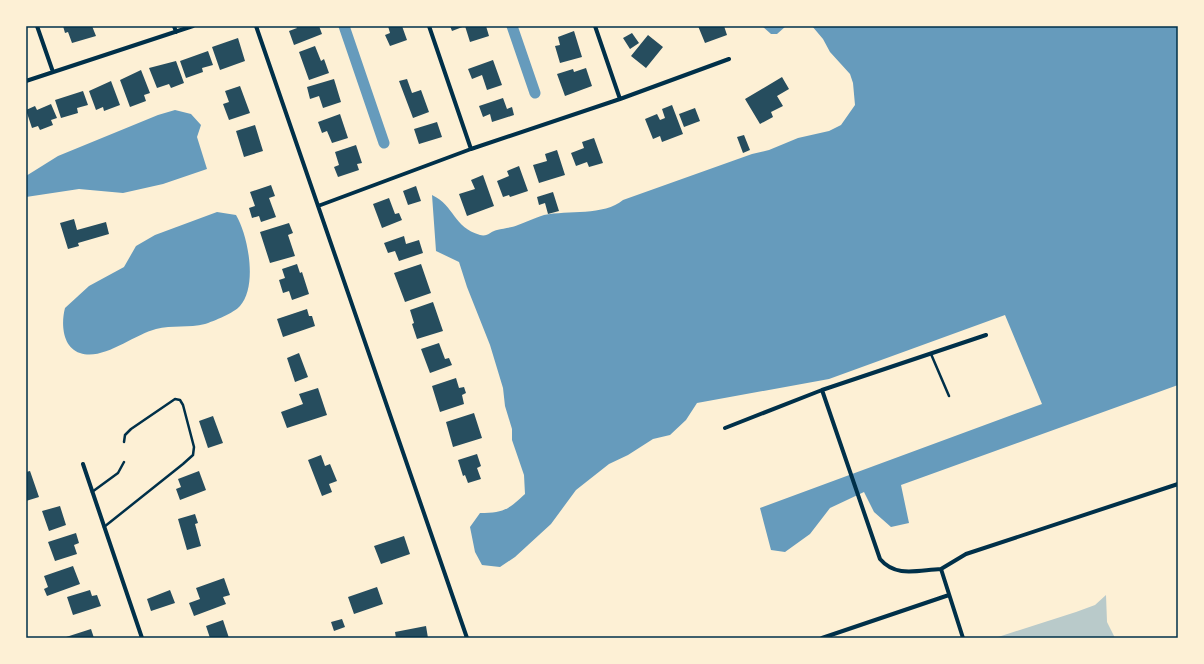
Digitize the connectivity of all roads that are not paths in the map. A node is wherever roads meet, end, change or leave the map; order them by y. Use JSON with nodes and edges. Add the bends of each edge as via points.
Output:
{"nodes":[{"id":1,"x":37,"y":26,"type":"edge"},
{"id":2,"x":174,"y":26,"type":"edge"},
{"id":3,"x":193,"y":26,"type":"edge"},
{"id":4,"x":256,"y":26,"type":"edge"},
{"id":5,"x":429,"y":26,"type":"edge"},
{"id":6,"x":595,"y":26,"type":"edge"},
{"id":7,"x":176,"y":32,"type":"junction"},
{"id":8,"x":729,"y":59,"type":"dead end"},
{"id":9,"x":53,"y":72,"type":"junction"},
{"id":10,"x":26,"y":81,"type":"edge"},
{"id":11,"x":620,"y":99,"type":"junction"},
{"id":12,"x":471,"y":148,"type":"junction"},
{"id":13,"x":318,"y":206,"type":"junction"},
{"id":14,"x":986,"y":336,"type":"dead end"},
{"id":15,"x":931,"y":354,"type":"junction"},
{"id":16,"x":822,"y":390,"type":"junction"},
{"id":17,"x":949,"y":396,"type":"dead end"},
{"id":18,"x":725,"y":428,"type":"dead end"},
{"id":19,"x":124,"y":442,"type":"dead end"},
{"id":20,"x":124,"y":462,"type":"dead end"},
{"id":21,"x":83,"y":464,"type":"dead end"},
{"id":22,"x":1178,"y":484,"type":"edge"},
{"id":23,"x":92,"y":492,"type":"junction"},
{"id":24,"x":104,"y":527,"type":"junction"},
{"id":25,"x":941,"y":569,"type":"junction"},
{"id":26,"x":950,"y":595,"type":"junction"},
{"id":27,"x":142,"y":638,"type":"edge"},
{"id":28,"x":466,"y":638,"type":"edge"},
{"id":29,"x":822,"y":638,"type":"edge"},
{"id":30,"x":963,"y":638,"type":"edge"}],
"edges":[{"from":1,"to":9,"type":"street"},
{"from":2,"to":7,"type":"street"},
{"from":3,"to":7,"type":"street"},
{"from":4,"to":13,"type":"street"},
{"from":5,"to":12,"type":"street"},
{"from":6,"to":11,"type":"street"},
{"from":7,"to":9,"type":"street"},
{"from":8,"to":11,"type":"street"},
{"from":9,"to":10,"type":"street"},
{"from":11,"to":12,"type":"street"},
{"from":12,"to":13,"type":"street"},
{"from":13,"to":28,"type":"street"},
{"from":14,"to":15,"type":"street"},
{"from":15,"to":16,"type":"street"},
{"from":15,"to":17,"type":"lane"},
{"from":16,"to":18,"type":"street"},
{"from":16,"to":25,"type":"street","via":[[880,559],[890,569],[898,571]]},
{"from":19,"to":24,"type":"lane","via":[[125,435],[131,428],[175,399],[180,400],[183,405],[194,447],[193,455]]},
{"from":20,"to":23,"type":"lane","via":[[118,473]]},
{"from":21,"to":23,"type":"street"},
{"from":22,"to":25,"type":"street","via":[[966,554]]},
{"from":23,"to":24,"type":"street"},
{"from":24,"to":27,"type":"street"},
{"from":25,"to":26,"type":"street"},
{"from":26,"to":29,"type":"street"},
{"from":26,"to":30,"type":"street"}]}
